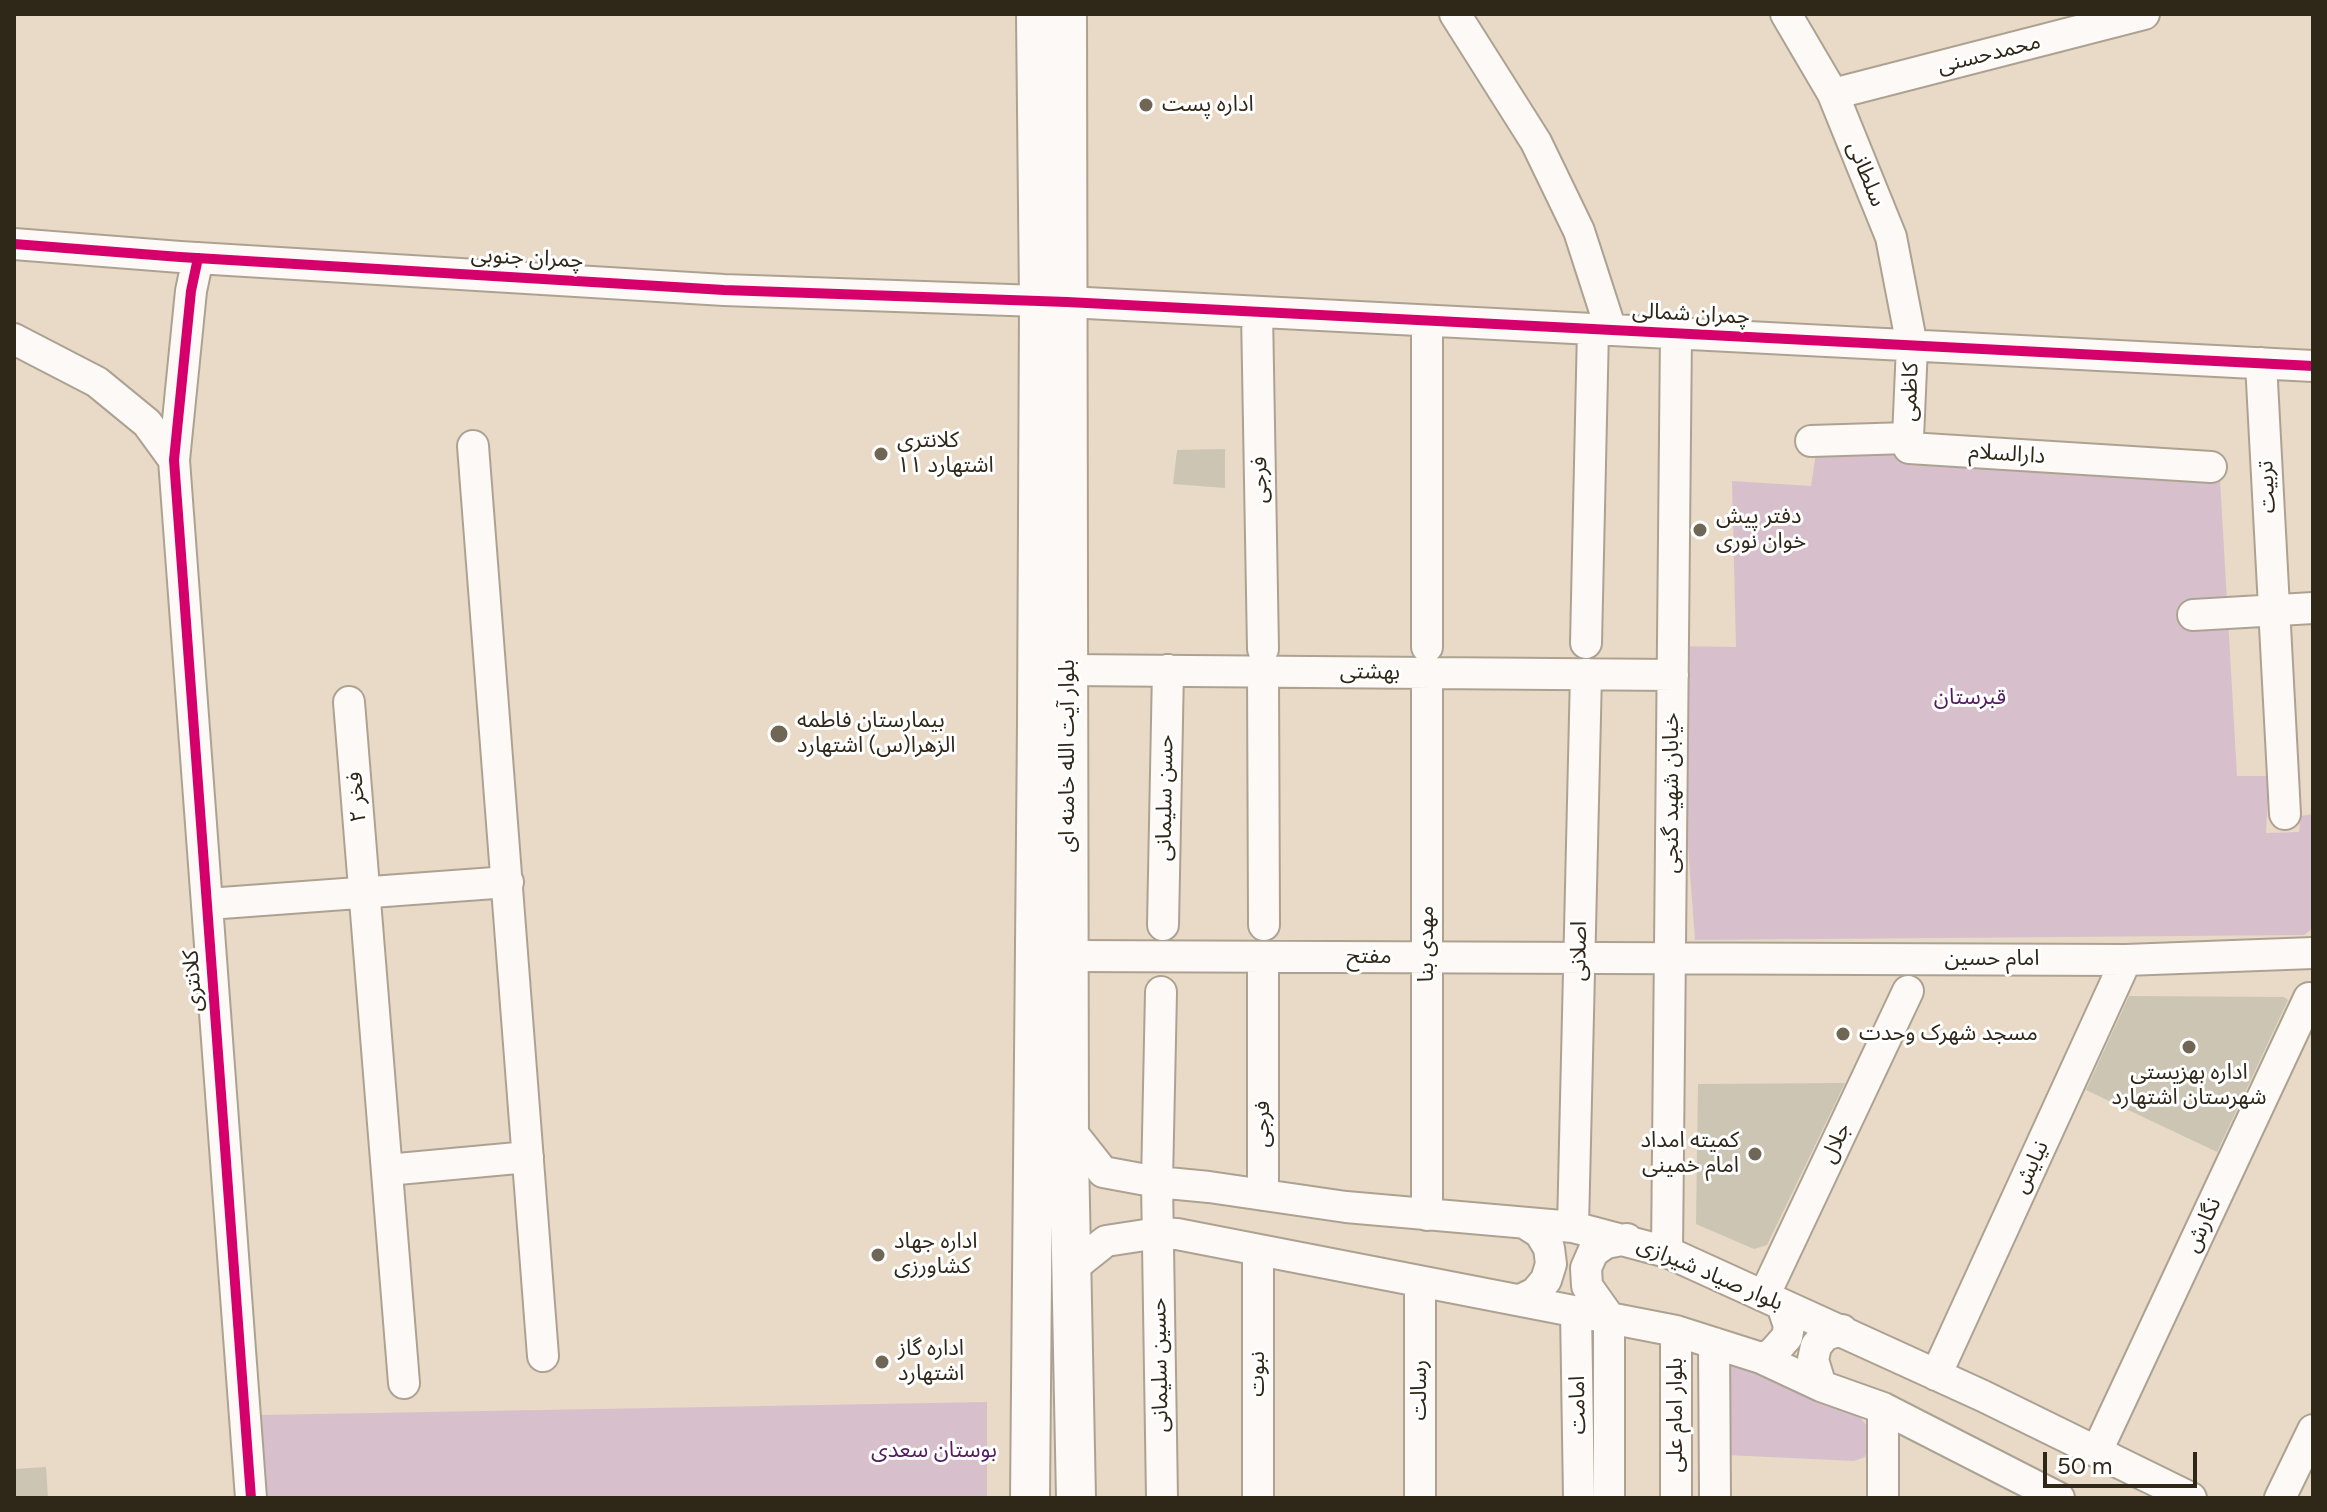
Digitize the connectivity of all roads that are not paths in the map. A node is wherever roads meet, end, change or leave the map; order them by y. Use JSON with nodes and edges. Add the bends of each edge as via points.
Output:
{"nodes":[{"id":1,"x":1036,"y":14,"type":"edge"},
{"id":2,"x":1067,"y":14,"type":"edge"},
{"id":3,"x":1455,"y":14,"type":"edge"},
{"id":4,"x":1786,"y":14,"type":"edge"},
{"id":5,"x":2144,"y":14,"type":"edge"},
{"id":6,"x":1833,"y":94,"type":"junction"},
{"id":7,"x":14,"y":244,"type":"edge"},
{"id":8,"x":198,"y":258,"type":"junction"},
{"id":9,"x":1053,"y":302,"type":"junction"},
{"id":10,"x":1257,"y":312,"type":"junction"},
{"id":11,"x":1427,"y":321,"type":"junction"},
{"id":12,"x":1602,"y":330,"type":"junction"},
{"id":13,"x":1676,"y":333,"type":"junction"},
{"id":14,"x":14,"y":339,"type":"edge"},
{"id":15,"x":1912,"y":346,"type":"junction"},
{"id":16,"x":2261,"y":363,"type":"junction"},
{"id":17,"x":2313,"y":366,"type":"edge"},
{"id":18,"x":1908,"y":438,"type":"junction"},
{"id":19,"x":1811,"y":441,"type":"dead end"},
{"id":20,"x":473,"y":446,"type":"dead end"},
{"id":21,"x":174,"y":460,"type":"junction"},
{"id":22,"x":2211,"y":467,"type":"dead end"},
{"id":23,"x":2313,"y":608,"type":"edge"},
{"id":24,"x":2273,"y":610,"type":"junction"},
{"id":25,"x":2193,"y":615,"type":"dead end"},
{"id":26,"x":1586,"y":643,"type":"dead end"},
{"id":27,"x":1263,"y":660,"type":"junction"},
{"id":28,"x":1427,"y":660,"type":"junction"},
{"id":29,"x":1068,"y":670,"type":"junction"},
{"id":30,"x":1168,"y":670,"type":"junction"},
{"id":31,"x":1586,"y":674,"type":"junction"},
{"id":32,"x":1673,"y":675,"type":"junction"},
{"id":33,"x":349,"y":702,"type":"dead end"},
{"id":34,"x":2285,"y":814,"type":"dead end"},
{"id":35,"x":508,"y":882,"type":"junction"},
{"id":36,"x":365,"y":892,"type":"junction"},
{"id":37,"x":208,"y":904,"type":"junction"},
{"id":38,"x":1163,"y":925,"type":"dead end"},
{"id":39,"x":1264,"y":925,"type":"dead end"},
{"id":40,"x":2313,"y":953,"type":"edge"},
{"id":41,"x":1069,"y":956,"type":"junction"},
{"id":42,"x":1263,"y":957,"type":"junction"},
{"id":43,"x":1427,"y":957,"type":"junction"},
{"id":44,"x":1579,"y":958,"type":"junction"},
{"id":45,"x":1670,"y":958,"type":"junction"},
{"id":46,"x":2126,"y":960,"type":"junction"},
{"id":47,"x":1908,"y":991,"type":"dead end"},
{"id":48,"x":1161,"y":992,"type":"dead end"},
{"id":49,"x":2309,"y":998,"type":"dead end"},
{"id":50,"x":1069,"y":1129,"type":"junction"},
{"id":51,"x":528,"y":1157,"type":"junction"},
{"id":52,"x":387,"y":1170,"type":"junction"},
{"id":53,"x":1157,"y":1182,"type":"junction"},
{"id":54,"x":1263,"y":1195,"type":"junction"},
{"id":55,"x":1427,"y":1215,"type":"junction"},
{"id":56,"x":1526,"y":1224,"type":"junction"},
{"id":57,"x":1573,"y":1227,"type":"junction"},
{"id":58,"x":1158,"y":1233,"type":"junction"},
{"id":59,"x":1627,"y":1239,"type":"junction"},
{"id":60,"x":1258,"y":1250,"type":"junction"},
{"id":61,"x":1667,"y":1252,"type":"junction"},
{"id":62,"x":1072,"y":1268,"type":"junction"},
{"id":63,"x":1420,"y":1282,"type":"junction"},
{"id":64,"x":1520,"y":1300,"type":"junction"},
{"id":65,"x":1773,"y":1300,"type":"junction"},
{"id":66,"x":1576,"y":1311,"type":"junction"},
{"id":67,"x":1609,"y":1317,"type":"junction"},
{"id":68,"x":1842,"y":1330,"type":"junction"},
{"id":69,"x":1676,"y":1331,"type":"junction"},
{"id":70,"x":1714,"y":1343,"type":"junction"},
{"id":71,"x":543,"y":1356,"type":"dead end"},
{"id":72,"x":1761,"y":1358,"type":"junction"},
{"id":73,"x":1936,"y":1375,"type":"junction"},
{"id":74,"x":404,"y":1383,"type":"dead end"},
{"id":75,"x":1821,"y":1386,"type":"junction"},
{"id":76,"x":1883,"y":1408,"type":"junction"},
{"id":77,"x":2313,"y":1430,"type":"edge"},
{"id":78,"x":2097,"y":1451,"type":"junction"},
{"id":79,"x":251,"y":1498,"type":"edge"},
{"id":80,"x":1030,"y":1498,"type":"edge"},
{"id":81,"x":1076,"y":1498,"type":"edge"},
{"id":82,"x":1162,"y":1498,"type":"edge"},
{"id":83,"x":1258,"y":1498,"type":"edge"},
{"id":84,"x":1420,"y":1498,"type":"edge"},
{"id":85,"x":1579,"y":1498,"type":"edge"},
{"id":86,"x":1609,"y":1498,"type":"edge"},
{"id":87,"x":1676,"y":1498,"type":"edge"},
{"id":88,"x":1715,"y":1498,"type":"edge"},
{"id":89,"x":1883,"y":1498,"type":"edge"},
{"id":90,"x":2059,"y":1498,"type":"edge"},
{"id":91,"x":2191,"y":1498,"type":"edge"},
{"id":92,"x":2280,"y":1498,"type":"edge"}],
"edges":[{"from":1,"to":9,"type":"main road","name":"بلوار آیت الله خامنه ای"},
{"from":2,"to":9,"type":"main road","name":"بلوار آیت الله خامنه ای"},
{"from":3,"to":12,"type":"street","via":[[1536,142],[1579,231]]},
{"from":4,"to":6,"type":"street","name":"سلطانی"},
{"from":5,"to":6,"type":"street","name":"محمدحسنی"},
{"from":6,"to":15,"type":"street","name":"سلطانی","via":[[1891,237]]},
{"from":7,"to":8,"type":"street","name":"چمران جنوبی"},
{"from":8,"to":9,"type":"street","name":"چمران جنوبی","via":[[724,290]]},
{"from":8,"to":21,"type":"street","name":"کلانتری"},
{"from":9,"to":10,"type":"street","name":"چمران شمالی"},
{"from":9,"to":29,"type":"main road","name":"بلوار آیت الله خامنه ای"},
{"from":9,"to":80,"type":"main road","name":"بلوار آیت الله خامنه ای"},
{"from":10,"to":11,"type":"street","name":"چمران شمالی"},
{"from":10,"to":27,"type":"street","name":"فرجی"},
{"from":11,"to":12,"type":"street","name":"چمران شمالی"},
{"from":11,"to":28,"type":"street","name":"مهدی بنا"},
{"from":12,"to":13,"type":"street","name":"چمران شمالی"},
{"from":12,"to":26,"type":"street"},
{"from":13,"to":15,"type":"street","name":"چمران شمالی"},
{"from":13,"to":32,"type":"street","name":"خیابان شهید گنجی"},
{"from":14,"to":21,"type":"street","via":[[97,382],[147,423]]},
{"from":15,"to":16,"type":"street","name":"چمران شمالی"},
{"from":15,"to":18,"type":"street","name":"کاظمی"},
{"from":16,"to":17,"type":"street","name":"چمران شمالی"},
{"from":16,"to":24,"type":"street","name":"تربیت"},
{"from":18,"to":19,"type":"street","name":"دارالسلام"},
{"from":18,"to":22,"type":"street","name":"دارالسلام","via":[[1909,448]]},
{"from":20,"to":35,"type":"street"},
{"from":21,"to":37,"type":"street","name":"کلانتری"},
{"from":23,"to":24,"type":"street"},
{"from":24,"to":25,"type":"street"},
{"from":24,"to":34,"type":"street","name":"تربیت"},
{"from":27,"to":28,"type":"street","name":"بهشتی"},
{"from":27,"to":30,"type":"street","name":"بهشتی"},
{"from":27,"to":39,"type":"street","name":"فرجی"},
{"from":28,"to":31,"type":"street","name":"بهشتی"},
{"from":28,"to":43,"type":"street","name":"مهدی بنا"},
{"from":29,"to":30,"type":"street","name":"بهشتی"},
{"from":29,"to":41,"type":"main road","name":"بلوار آیت الله خامنه ای"},
{"from":30,"to":38,"type":"street","name":"حسن سلیمانی"},
{"from":31,"to":32,"type":"street","name":"بهشتی"},
{"from":31,"to":44,"type":"street","name":"اصلانی"},
{"from":32,"to":45,"type":"street","name":"خیابان شهید گنجی"},
{"from":33,"to":36,"type":"street","name":"فخر ۲"},
{"from":35,"to":36,"type":"street"},
{"from":35,"to":51,"type":"street"},
{"from":36,"to":37,"type":"street"},
{"from":36,"to":52,"type":"street","name":"فخر ۲"},
{"from":37,"to":79,"type":"street","name":"کلانتری"},
{"from":40,"to":46,"type":"street","name":"امام حسین"},
{"from":41,"to":42,"type":"street","name":"مفتح"},
{"from":41,"to":50,"type":"main road","name":"بلوار آیت الله خامنه ای"},
{"from":42,"to":43,"type":"street","name":"مفتح"},
{"from":42,"to":54,"type":"street","name":"فرجی"},
{"from":43,"to":44,"type":"street","name":"مفتح"},
{"from":43,"to":55,"type":"street","name":"مهدی بنا"},
{"from":44,"to":45,"type":"street","name":"مفتح"},
{"from":44,"to":57,"type":"street","name":"اصلانی"},
{"from":45,"to":46,"type":"street","name":"امام حسین"},
{"from":45,"to":61,"type":"street","name":"خیابان شهید گنجی"},
{"from":46,"to":73,"type":"street","name":"نیایش"},
{"from":47,"to":65,"type":"street","name":"جلال"},
{"from":48,"to":53,"type":"street"},
{"from":49,"to":78,"type":"street","name":"نگارش"},
{"from":50,"to":53,"type":"street","name":"بلوار صیاد شیرازی","via":[[1103,1172]]},
{"from":50,"to":62,"type":"main road","name":"بلوار آیت الله خامنه ای"},
{"from":51,"to":52,"type":"street"},
{"from":51,"to":71,"type":"street"},
{"from":52,"to":74,"type":"street","name":"فخر ۲"},
{"from":53,"to":54,"type":"street","name":"بلوار صیاد شیرازی"},
{"from":53,"to":58,"type":"street","name":"حسین سلیمانی"},
{"from":54,"to":55,"type":"street","name":"بلوار صیاد شیرازی"},
{"from":55,"to":56,"type":"street","name":"بلوار صیاد شیرازی"},
{"from":56,"to":57,"type":"street","name":"بلوار صیاد شیرازی"},
{"from":56,"to":64,"type":"street","via":[[1540,1233],[1551,1264],[1541,1287]]},
{"from":57,"to":59,"type":"street","name":"بلوار صیاد شیرازی"},
{"from":58,"to":60,"type":"street"},
{"from":58,"to":62,"type":"street","via":[[1106,1241]]},
{"from":58,"to":82,"type":"street","name":"حسین سلیمانی"},
{"from":59,"to":61,"type":"street","name":"بلوار صیاد شیرازی"},
{"from":59,"to":67,"type":"street","via":[[1593,1252],[1586,1268],[1587,1286]]},
{"from":60,"to":63,"type":"street"},
{"from":60,"to":83,"type":"street","name":"نبوت"},
{"from":61,"to":65,"type":"street","name":"بلوار صیاد شیرازی"},
{"from":62,"to":81,"type":"main road","name":"بلوار آیت الله خامنه ای"},
{"from":63,"to":64,"type":"street"},
{"from":63,"to":84,"type":"street","name":"رسالت"},
{"from":64,"to":66,"type":"street"},
{"from":65,"to":68,"type":"street","name":"بلوار صیاد شیرازی"},
{"from":65,"to":72,"type":"street","via":[[1789,1326],[1787,1337]]},
{"from":66,"to":67,"type":"street"},
{"from":66,"to":85,"type":"street","name":"امامت"},
{"from":67,"to":69,"type":"street"},
{"from":67,"to":86,"type":"street","name":"امامت"},
{"from":68,"to":73,"type":"street","name":"بلوار صیاد شیرازی"},
{"from":68,"to":75,"type":"street","via":[[1825,1335],[1816,1346],[1813,1360]]},
{"from":69,"to":70,"type":"street"},
{"from":69,"to":87,"type":"street","name":"بلوار امام علی"},
{"from":70,"to":72,"type":"street"},
{"from":70,"to":88,"type":"street","name":"بلوار امام علی"},
{"from":72,"to":75,"type":"street"},
{"from":73,"to":78,"type":"street","name":"بلوار صیاد شیرازی"},
{"from":75,"to":76,"type":"street"},
{"from":76,"to":89,"type":"street"},
{"from":76,"to":90,"type":"street"},
{"from":77,"to":92,"type":"street"},
{"from":78,"to":91,"type":"street","name":"بلوار صیاد شیرازی"}]}
